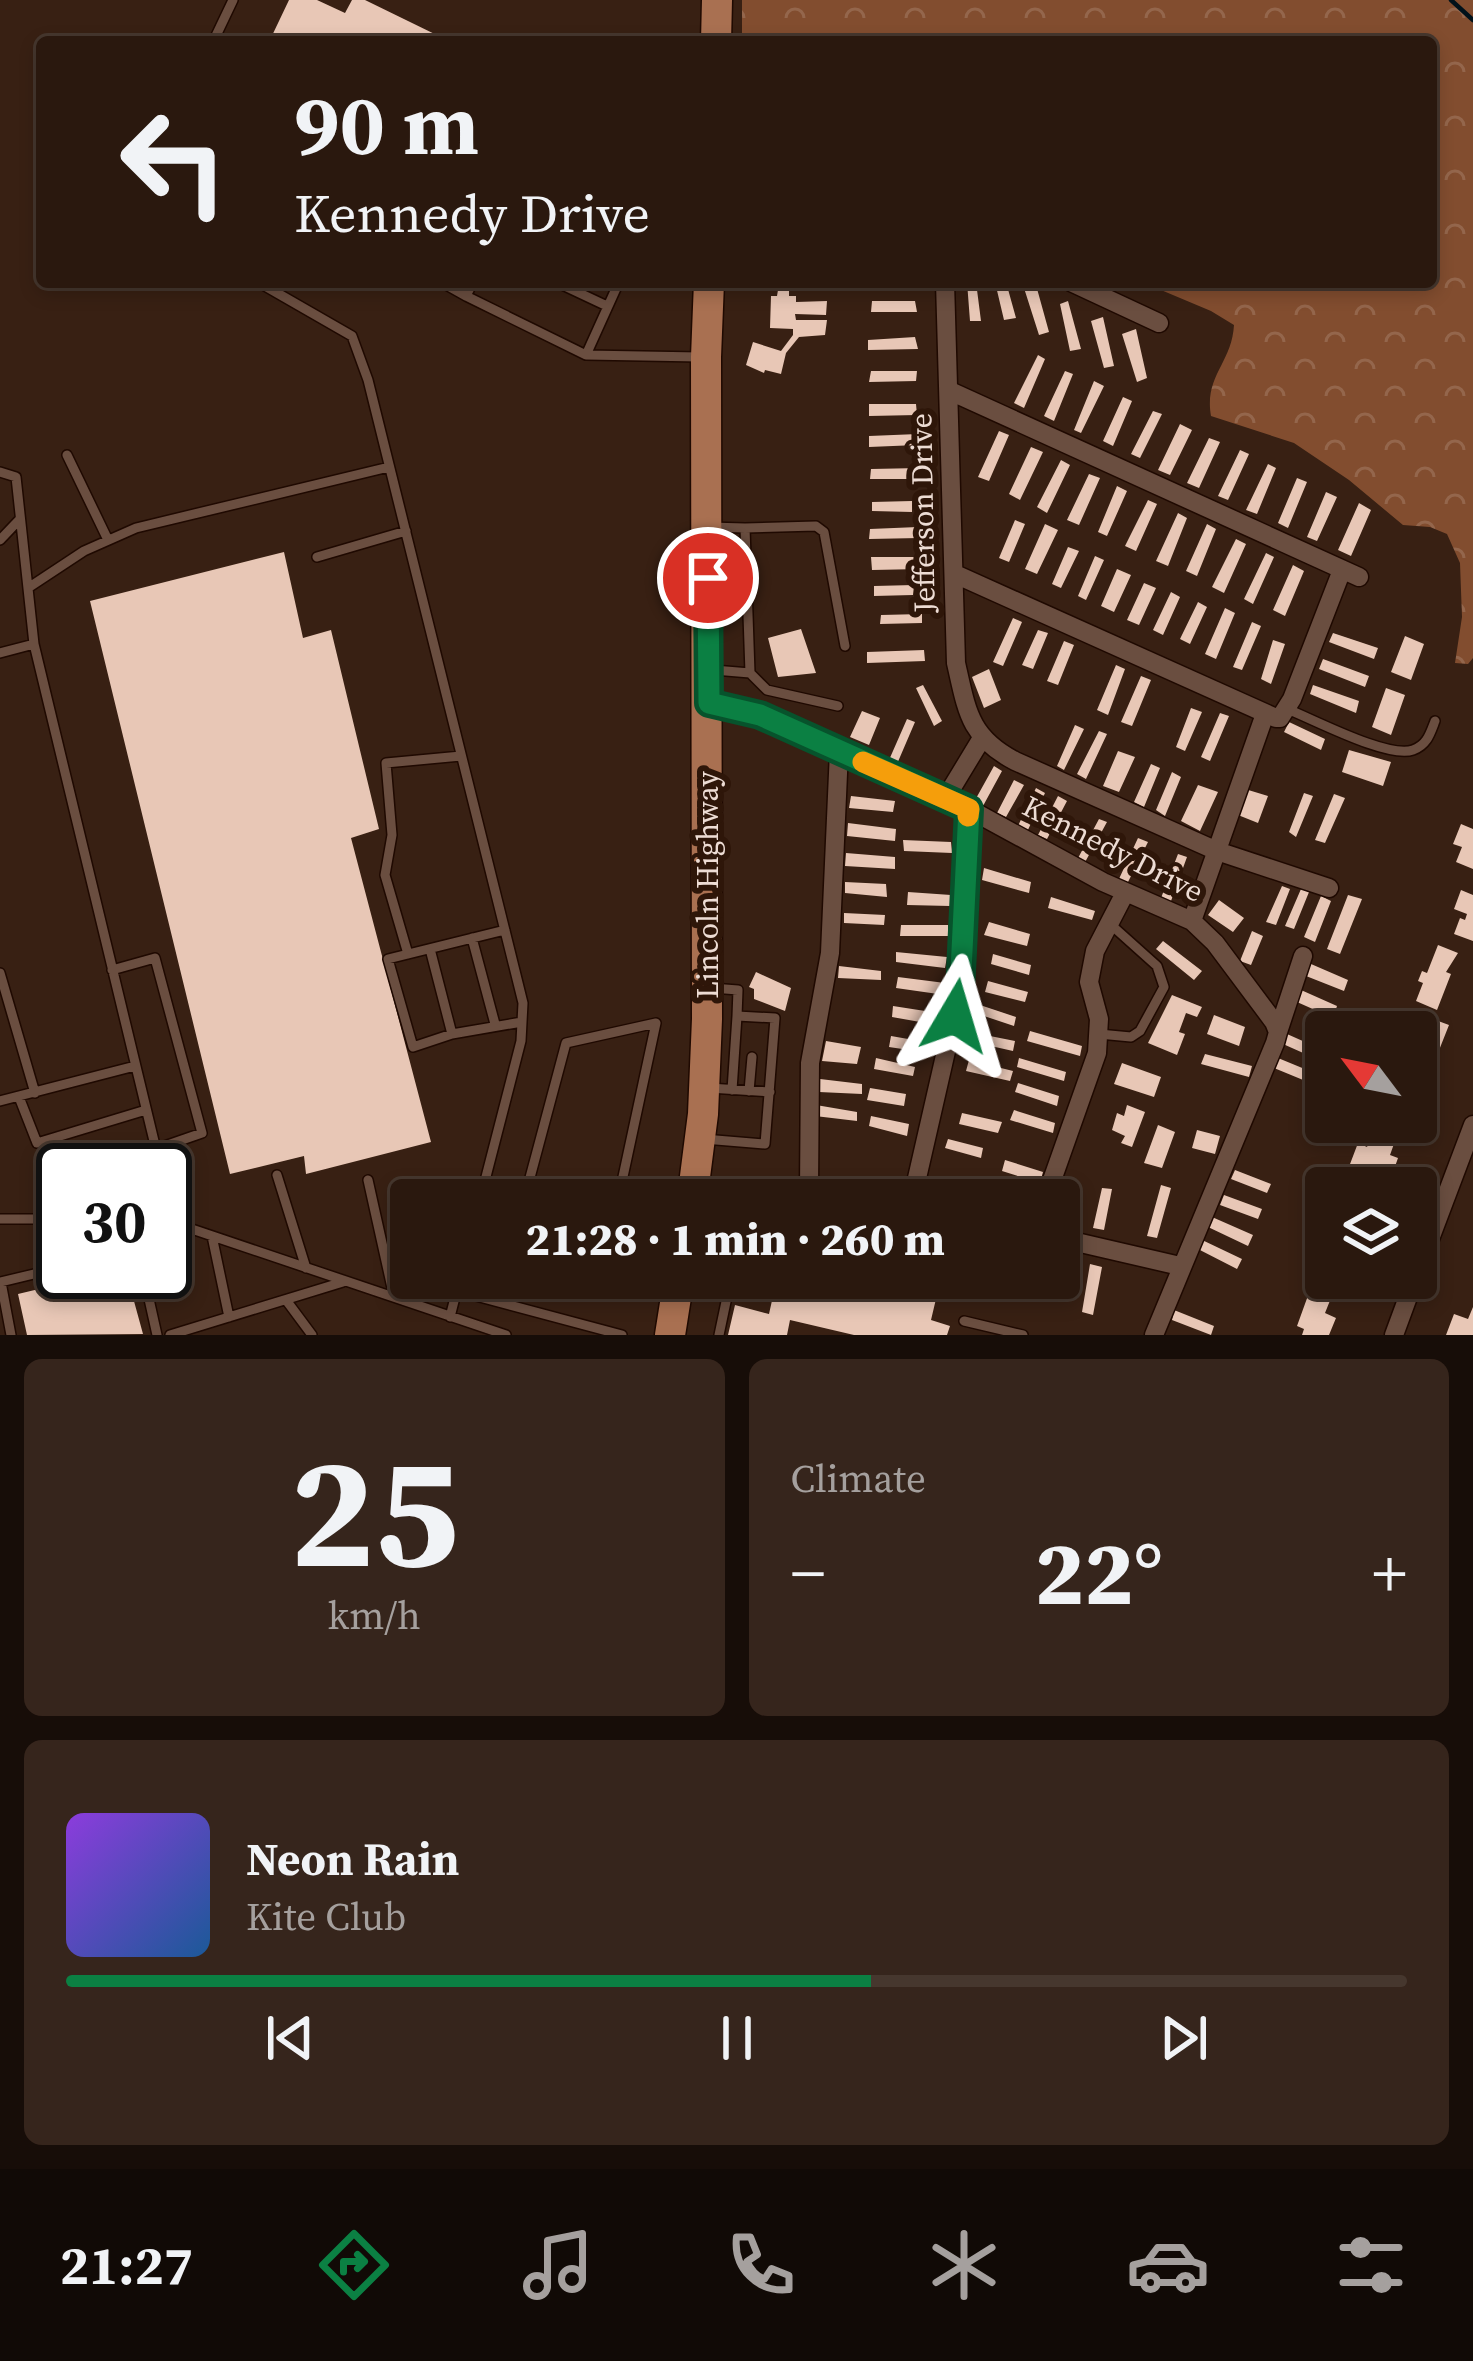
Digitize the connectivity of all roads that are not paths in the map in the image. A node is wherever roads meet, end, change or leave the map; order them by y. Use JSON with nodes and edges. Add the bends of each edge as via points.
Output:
{"nodes":[{"id":1,"x":233,"y":0,"type":"edge"},
{"id":2,"x":717,"y":0,"type":"edge"},
{"id":3,"x":216,"y":36,"type":"edge"},
{"id":4,"x":716,"y":36,"type":"edge"},
{"id":5,"x":268,"y":288,"type":"edge"},
{"id":6,"x":451,"y":288,"type":"edge"},
{"id":7,"x":470,"y":288,"type":"edge"},
{"id":8,"x":569,"y":288,"type":"edge"},
{"id":9,"x":616,"y":288,"type":"edge"},
{"id":10,"x":709,"y":288,"type":"edge"},
{"id":11,"x":945,"y":288,"type":"edge"},
{"id":12,"x":1084,"y":288,"type":"edge"},
{"id":13,"x":466,"y":296,"type":"junction"},
{"id":14,"x":607,"y":306,"type":"junction"},
{"id":15,"x":1159,"y":323,"type":"dead end"},
{"id":16,"x":586,"y":355,"type":"junction"},
{"id":17,"x":706,"y":357,"type":"junction"},
{"id":18,"x":950,"y":391,"type":"junction"},
{"id":19,"x":67,"y":455,"type":"dead end"},
{"id":20,"x":389,"y":466,"type":"junction"},
{"id":21,"x":0,"y":472,"type":"edge"},
{"id":22,"x":20,"y":519,"type":"junction"},
{"id":23,"x":707,"y":527,"type":"junction"},
{"id":24,"x":746,"y":528,"type":"junction"},
{"id":25,"x":406,"y":531,"type":"junction"},
{"id":26,"x":0,"y":540,"type":"edge"},
{"id":27,"x":108,"y":540,"type":"junction"},
{"id":28,"x":317,"y":557,"type":"dead end"},
{"id":29,"x":747,"y":574,"type":"junction"},
{"id":30,"x":955,"y":574,"type":"junction"},
{"id":31,"x":708,"y":578,"type":"junction"},
{"id":32,"x":28,"y":588,"type":"junction"},
{"id":33,"x":34,"y":644,"type":"junction"},
{"id":34,"x":845,"y":646,"type":"dead end"},
{"id":35,"x":0,"y":653,"type":"edge"},
{"id":36,"x":709,"y":670,"type":"junction"},
{"id":37,"x":750,"y":673,"type":"junction"},
{"id":38,"x":767,"y":690,"type":"junction"},
{"id":39,"x":709,"y":703,"type":"junction"},
{"id":40,"x":838,"y":706,"type":"dead end"},
{"id":41,"x":1287,"y":709,"type":"junction"},
{"id":42,"x":1264,"y":713,"type":"junction"},
{"id":43,"x":760,"y":715,"type":"junction"},
{"id":44,"x":1436,"y":721,"type":"dead end"},
{"id":45,"x":982,"y":738,"type":"junction"},
{"id":46,"x":839,"y":751,"type":"junction"},
{"id":47,"x":461,"y":757,"type":"junction"},
{"id":48,"x":946,"y":799,"type":"junction"},
{"id":49,"x":969,"y":809,"type":"junction"},
{"id":50,"x":1217,"y":851,"type":"junction"},
{"id":51,"x":1329,"y":888,"type":"dead end"},
{"id":52,"x":1125,"y":893,"type":"junction"},
{"id":53,"x":1192,"y":921,"type":"junction"},
{"id":54,"x":1109,"y":923,"type":"junction"},
{"id":55,"x":505,"y":931,"type":"junction"},
{"id":56,"x":472,"y":938,"type":"junction"},
{"id":57,"x":430,"y":949,"type":"junction"},
{"id":58,"x":408,"y":954,"type":"junction"},
{"id":59,"x":1303,"y":956,"type":"dead end"},
{"id":60,"x":112,"y":970,"type":"junction"},
{"id":61,"x":0,"y":973,"type":"edge"},
{"id":62,"x":707,"y":987,"type":"junction"},
{"id":63,"x":737,"y":1016,"type":"junction"},
{"id":64,"x":754,"y":1017,"type":"junction"},
{"id":65,"x":522,"y":1022,"type":"junction"},
{"id":66,"x":494,"y":1024,"type":"junction"},
{"id":67,"x":1278,"y":1032,"type":"junction"},
{"id":68,"x":753,"y":1033,"type":"dead end"},
{"id":69,"x":452,"y":1034,"type":"junction"},
{"id":70,"x":1100,"y":1034,"type":"junction"},
{"id":71,"x":752,"y":1057,"type":"dead end"},
{"id":72,"x":136,"y":1066,"type":"junction"},
{"id":73,"x":718,"y":1088,"type":"junction"},
{"id":74,"x":749,"y":1091,"type":"junction"},
{"id":75,"x":770,"y":1092,"type":"junction"},
{"id":76,"x":34,"y":1093,"type":"junction"},
{"id":77,"x":19,"y":1096,"type":"junction"},
{"id":78,"x":0,"y":1102,"type":"edge"},
{"id":79,"x":146,"y":1110,"type":"junction"},
{"id":80,"x":1473,"y":1125,"type":"edge"},
{"id":81,"x":700,"y":1138,"type":"junction"},
{"id":82,"x":154,"y":1143,"type":"edge"},
{"id":83,"x":173,"y":1143,"type":"edge"},
{"id":84,"x":277,"y":1175,"type":"dead end"},
{"id":85,"x":485,"y":1179,"type":"edge"},
{"id":86,"x":530,"y":1179,"type":"edge"},
{"id":87,"x":622,"y":1179,"type":"edge"},
{"id":88,"x":695,"y":1179,"type":"edge"},
{"id":89,"x":809,"y":1179,"type":"edge"},
{"id":90,"x":916,"y":1179,"type":"edge"},
{"id":91,"x":1053,"y":1179,"type":"edge"},
{"id":92,"x":368,"y":1180,"type":"dead end"},
{"id":93,"x":0,"y":1219,"type":"edge"},
{"id":94,"x":36,"y":1219,"type":"edge"},
{"id":95,"x":1437,"y":1221,"type":"edge"},
{"id":96,"x":192,"y":1230,"type":"edge"},
{"id":97,"x":212,"y":1236,"type":"junction"},
{"id":98,"x":1080,"y":1243,"type":"edge"},
{"id":99,"x":1180,"y":1267,"type":"junction"},
{"id":100,"x":306,"y":1268,"type":"junction"},
{"id":101,"x":36,"y":1274,"type":"edge"},
{"id":102,"x":390,"y":1279,"type":"edge"},
{"id":103,"x":345,"y":1281,"type":"junction"},
{"id":104,"x":390,"y":1296,"type":"edge"},
{"id":105,"x":149,"y":1299,"type":"edge"},
{"id":106,"x":400,"y":1299,"type":"edge"},
{"id":107,"x":455,"y":1299,"type":"edge"},
{"id":108,"x":487,"y":1299,"type":"edge"},
{"id":109,"x":676,"y":1299,"type":"edge"},
{"id":110,"x":727,"y":1299,"type":"edge"},
{"id":111,"x":1408,"y":1299,"type":"edge"},
{"id":112,"x":286,"y":1300,"type":"junction"},
{"id":113,"x":229,"y":1317,"type":"junction"},
{"id":114,"x":450,"y":1317,"type":"junction"},
{"id":115,"x":964,"y":1321,"type":"dead end"},
{"id":116,"x":11,"y":1335,"type":"edge"},
{"id":117,"x":157,"y":1335,"type":"edge"},
{"id":118,"x":170,"y":1335,"type":"edge"},
{"id":119,"x":312,"y":1335,"type":"edge"},
{"id":120,"x":506,"y":1335,"type":"edge"},
{"id":121,"x":622,"y":1335,"type":"edge"},
{"id":122,"x":670,"y":1335,"type":"edge"},
{"id":123,"x":719,"y":1335,"type":"edge"},
{"id":124,"x":1022,"y":1335,"type":"edge"},
{"id":125,"x":1154,"y":1335,"type":"edge"},
{"id":126,"x":1394,"y":1335,"type":"edge"}],
"edges":[{"from":1,"to":3,"type":"lane"},
{"from":2,"to":4,"type":"main road"},
{"from":5,"to":20,"type":"lane","via":[[352,336]]},
{"from":6,"to":13,"type":"lane"},
{"from":7,"to":13,"type":"lane"},
{"from":8,"to":14,"type":"lane"},
{"from":9,"to":14,"type":"lane"},
{"from":10,"to":17,"type":"main road","name":"Lincoln Highway"},
{"from":11,"to":18,"type":"street","name":"Jefferson Drive"},
{"from":12,"to":15,"type":"street"},
{"from":13,"to":16,"type":"lane"},
{"from":14,"to":16,"type":"lane"},
{"from":16,"to":17,"type":"lane"},
{"from":17,"to":23,"type":"main road","name":"Lincoln Highway"},
{"from":18,"to":30,"type":"street","name":"Jefferson Drive"},
{"from":18,"to":41,"type":"street","via":[[1351,574]]},
{"from":19,"to":27,"type":"lane"},
{"from":20,"to":25,"type":"lane"},
{"from":20,"to":27,"type":"lane"},
{"from":21,"to":22,"type":"lane","via":[[16,477]]},
{"from":22,"to":26,"type":"lane"},
{"from":22,"to":32,"type":"lane"},
{"from":23,"to":24,"type":"lane"},
{"from":23,"to":31,"type":"main road","name":"Lincoln Highway"},
{"from":24,"to":29,"type":"lane"},
{"from":24,"to":34,"type":"lane","via":[[824,532]]},
{"from":25,"to":28,"type":"lane"},
{"from":25,"to":47,"type":"lane"},
{"from":27,"to":32,"type":"lane"},
{"from":29,"to":31,"type":"lane"},
{"from":29,"to":37,"type":"lane"},
{"from":30,"to":42,"type":"street"},
{"from":30,"to":45,"type":"street","name":"Jefferson Drive","via":[[956,663]]},
{"from":31,"to":36,"type":"main road","name":"Lincoln Highway"},
{"from":32,"to":33,"type":"lane"},
{"from":33,"to":35,"type":"lane"},
{"from":33,"to":60,"type":"lane"},
{"from":36,"to":37,"type":"lane"},
{"from":36,"to":39,"type":"main road","name":"Lincoln Highway"},
{"from":37,"to":38,"type":"lane"},
{"from":38,"to":40,"type":"lane"},
{"from":38,"to":43,"type":"lane"},
{"from":39,"to":43,"type":"street","name":"Kennedy Drive"},
{"from":39,"to":62,"type":"main road","name":"Lincoln Highway"},
{"from":41,"to":42,"type":"street","via":[[1280,718]]},
{"from":41,"to":44,"type":"lane","via":[[1394,752],[1418,749]]},
{"from":42,"to":50,"type":"street"},
{"from":43,"to":46,"type":"street","name":"Kennedy Drive"},
{"from":45,"to":48,"type":"street"},
{"from":45,"to":50,"type":"street","via":[[1015,761]]},
{"from":46,"to":48,"type":"street","name":"Kennedy Drive"},
{"from":46,"to":89,"type":"street","via":[[830,953],[810,1063]]},
{"from":47,"to":55,"type":"lane"},
{"from":47,"to":58,"type":"lane","via":[[386,763],[392,835],[385,875]]},
{"from":48,"to":49,"type":"street","name":"Kennedy Drive"},
{"from":49,"to":52,"type":"street","name":"Kennedy Drive"},
{"from":49,"to":90,"type":"street","via":[[960,991]]},
{"from":50,"to":51,"type":"street"},
{"from":50,"to":53,"type":"street"},
{"from":52,"to":53,"type":"street","name":"Kennedy Drive"},
{"from":52,"to":54,"type":"street"},
{"from":53,"to":67,"type":"street","name":"Kennedy Drive"},
{"from":54,"to":70,"type":"street","via":[[1089,974]]},
{"from":54,"to":70,"type":"lane","via":[[1157,966],[1163,987],[1131,1037]]},
{"from":55,"to":56,"type":"lane"},
{"from":55,"to":65,"type":"lane"},
{"from":56,"to":57,"type":"lane"},
{"from":56,"to":66,"type":"lane"},
{"from":57,"to":58,"type":"lane"},
{"from":57,"to":69,"type":"lane"},
{"from":58,"to":69,"type":"lane","via":[[388,959],[413,1047]]},
{"from":59,"to":67,"type":"street"},
{"from":60,"to":72,"type":"lane"},
{"from":60,"to":83,"type":"lane","via":[[155,958],[202,1133]]},
{"from":61,"to":76,"type":"lane"},
{"from":62,"to":63,"type":"lane","via":[[738,990]]},
{"from":62,"to":73,"type":"main road","name":"Lincoln Highway"},
{"from":63,"to":64,"type":"lane"},
{"from":63,"to":73,"type":"lane"},
{"from":64,"to":68,"type":"lane"},
{"from":64,"to":75,"type":"lane","via":[[776,1018]]},
{"from":65,"to":66,"type":"lane"},
{"from":65,"to":85,"type":"lane"},
{"from":66,"to":69,"type":"lane"},
{"from":67,"to":99,"type":"street"},
{"from":70,"to":91,"type":"street"},
{"from":71,"to":74,"type":"lane"},
{"from":72,"to":76,"type":"lane"},
{"from":72,"to":79,"type":"lane"},
{"from":73,"to":74,"type":"lane"},
{"from":73,"to":81,"type":"main road","name":"Lincoln Highway"},
{"from":74,"to":75,"type":"lane"},
{"from":75,"to":81,"type":"lane","via":[[765,1144]]},
{"from":76,"to":77,"type":"lane"},
{"from":77,"to":78,"type":"lane"},
{"from":77,"to":79,"type":"lane","via":[[38,1143]]},
{"from":79,"to":82,"type":"lane"},
{"from":80,"to":95,"type":"street"},
{"from":81,"to":88,"type":"main road","name":"Lincoln Highway"},
{"from":84,"to":100,"type":"lane"},
{"from":86,"to":87,"type":"lane","via":[[566,1043],[656,1022]]},
{"from":92,"to":102,"type":"lane"},
{"from":93,"to":94,"type":"lane"},
{"from":96,"to":97,"type":"lane"},
{"from":97,"to":100,"type":"lane"},
{"from":97,"to":113,"type":"lane"},
{"from":98,"to":99,"type":"street"},
{"from":99,"to":125,"type":"street"},
{"from":100,"to":103,"type":"lane"},
{"from":101,"to":116,"type":"lane","via":[[1,1282]]},
{"from":103,"to":104,"type":"lane"},
{"from":103,"to":112,"type":"lane"},
{"from":105,"to":117,"type":"lane"},
{"from":106,"to":114,"type":"lane"},
{"from":107,"to":114,"type":"lane"},
{"from":108,"to":121,"type":"lane"},
{"from":109,"to":122,"type":"main road"},
{"from":110,"to":123,"type":"lane"},
{"from":111,"to":126,"type":"street"},
{"from":112,"to":113,"type":"lane"},
{"from":112,"to":119,"type":"lane"},
{"from":113,"to":118,"type":"lane"},
{"from":114,"to":120,"type":"lane"},
{"from":115,"to":124,"type":"lane"}]}
